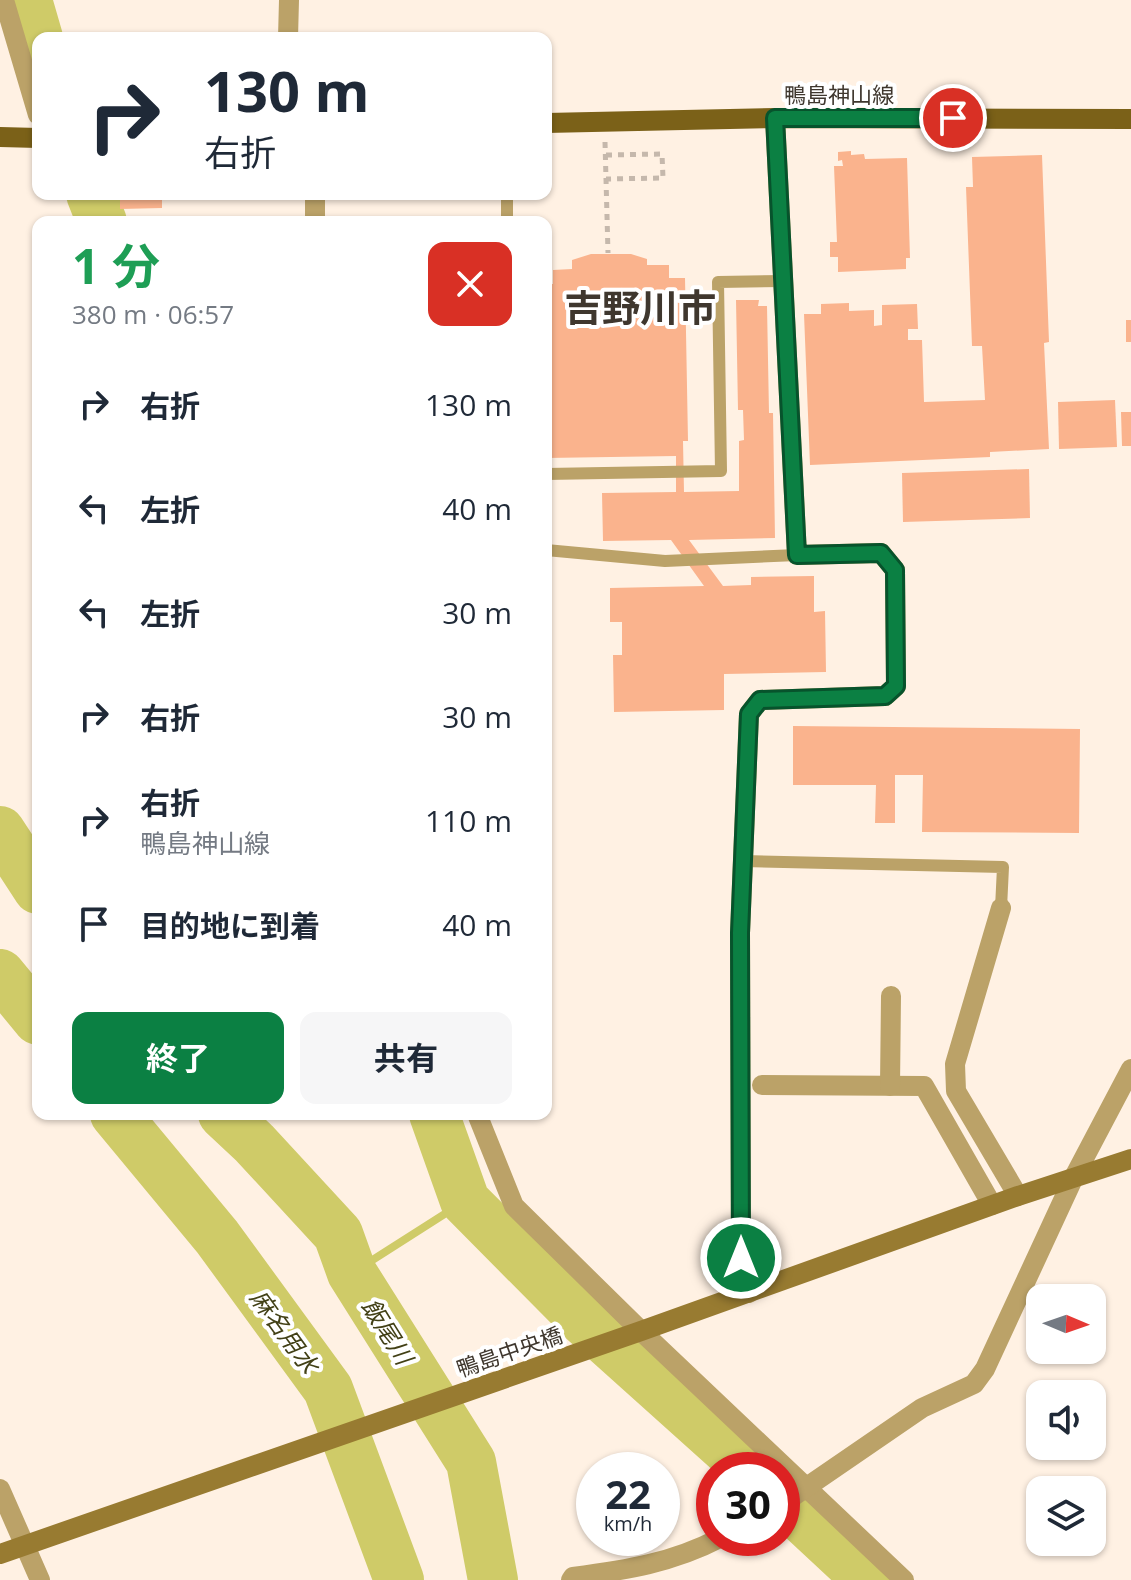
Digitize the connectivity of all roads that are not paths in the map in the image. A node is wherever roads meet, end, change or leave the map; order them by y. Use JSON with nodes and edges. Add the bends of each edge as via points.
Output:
{"nodes":[{"id":1,"x":4,"y":0,"type":"edge"},
{"id":2,"x":289,"y":0,"type":"edge"},
{"id":3,"x":288,"y":32,"type":"edge"},
{"id":4,"x":32,"y":95,"type":"edge"},
{"id":5,"x":775,"y":118,"type":"junction"},
{"id":6,"x":1131,"y":119,"type":"edge"},
{"id":7,"x":552,"y":123,"type":"edge"},
{"id":8,"x":0,"y":137,"type":"edge"},
{"id":9,"x":32,"y":138,"type":"edge"},
{"id":10,"x":783,"y":281,"type":"junction"},
{"id":11,"x":552,"y":474,"type":"edge"},
{"id":12,"x":552,"y":551,"type":"edge"},
{"id":13,"x":797,"y":555,"type":"junction"},
{"id":14,"x":743,"y":861,"type":"junction"},
{"id":15,"x":1001,"y":908,"type":"joint"},
{"id":16,"x":891,"y":996,"type":"dead end"},
{"id":17,"x":1131,"y":1069,"type":"edge"},
{"id":18,"x":762,"y":1085,"type":"dead end"},
{"id":19,"x":890,"y":1086,"type":"junction"},
{"id":20,"x":479,"y":1120,"type":"edge"},
{"id":21,"x":1131,"y":1159,"type":"edge"},
{"id":22,"x":1073,"y":1179,"type":"junction"},
{"id":23,"x":1018,"y":1196,"type":"junction"},
{"id":24,"x":992,"y":1205,"type":"junction"},
{"id":25,"x":749,"y":1293,"type":"junction"},
{"id":26,"x":641,"y":1331,"type":"junction"},
{"id":27,"x":755,"y":1452,"type":"edge"},
{"id":28,"x":0,"y":1489,"type":"edge"},
{"id":29,"x":800,"y":1492,"type":"edge"},
{"id":30,"x":800,"y":1499,"type":"edge"},
{"id":31,"x":25,"y":1545,"type":"junction"},
{"id":32,"x":696,"y":1550,"type":"edge"},
{"id":33,"x":0,"y":1554,"type":"edge"},
{"id":34,"x":40,"y":1580,"type":"edge"},
{"id":35,"x":571,"y":1580,"type":"edge"},
{"id":36,"x":904,"y":1580,"type":"edge"}],
"edges":[{"from":1,"to":4,"type":"street"},
{"from":2,"to":3,"type":"street"},
{"from":5,"to":6,"type":"main road","name":"鴨島神山線"},
{"from":5,"to":7,"type":"main road","name":"鴨島神山線"},
{"from":5,"to":10,"type":"street"},
{"from":8,"to":9,"type":"main road"},
{"from":10,"to":11,"type":"lane","via":[[718,282],[721,471]]},
{"from":10,"to":13,"type":"street"},
{"from":12,"to":13,"type":"lane","via":[[665,561]]},
{"from":13,"to":14,"type":"street","via":[[881,553],[895,570],[896,686],[885,696],[760,700],[749,714]]},
{"from":14,"to":15,"type":"lane","via":[[1003,867]]},
{"from":14,"to":25,"type":"street","via":[[741,1258]]},
{"from":15,"to":23,"type":"street","via":[[955,1064],[956,1091]]},
{"from":16,"to":19,"type":"street"},
{"from":17,"to":22,"type":"street"},
{"from":18,"to":19,"type":"street"},
{"from":19,"to":24,"type":"street","via":[[924,1086]]},
{"from":20,"to":26,"type":"street","via":[[514,1206]]},
{"from":21,"to":22,"type":"street","name":"鴨島中央橋"},
{"from":22,"to":23,"type":"street","name":"鴨島中央橋"},
{"from":22,"to":29,"type":"street","via":[[974,1384],[922,1408]]},
{"from":23,"to":24,"type":"street","name":"鴨島中央橋"},
{"from":24,"to":25,"type":"street","name":"鴨島中央橋"},
{"from":25,"to":26,"type":"street","name":"鴨島中央橋"},
{"from":26,"to":27,"type":"street"},
{"from":26,"to":31,"type":"street","name":"鴨島中央橋"},
{"from":28,"to":31,"type":"street"},
{"from":30,"to":36,"type":"street"},
{"from":31,"to":33,"type":"street","name":"鴨島中央橋"},
{"from":31,"to":34,"type":"street"},
{"from":32,"to":35,"type":"street","via":[[647,1567]]}]}
